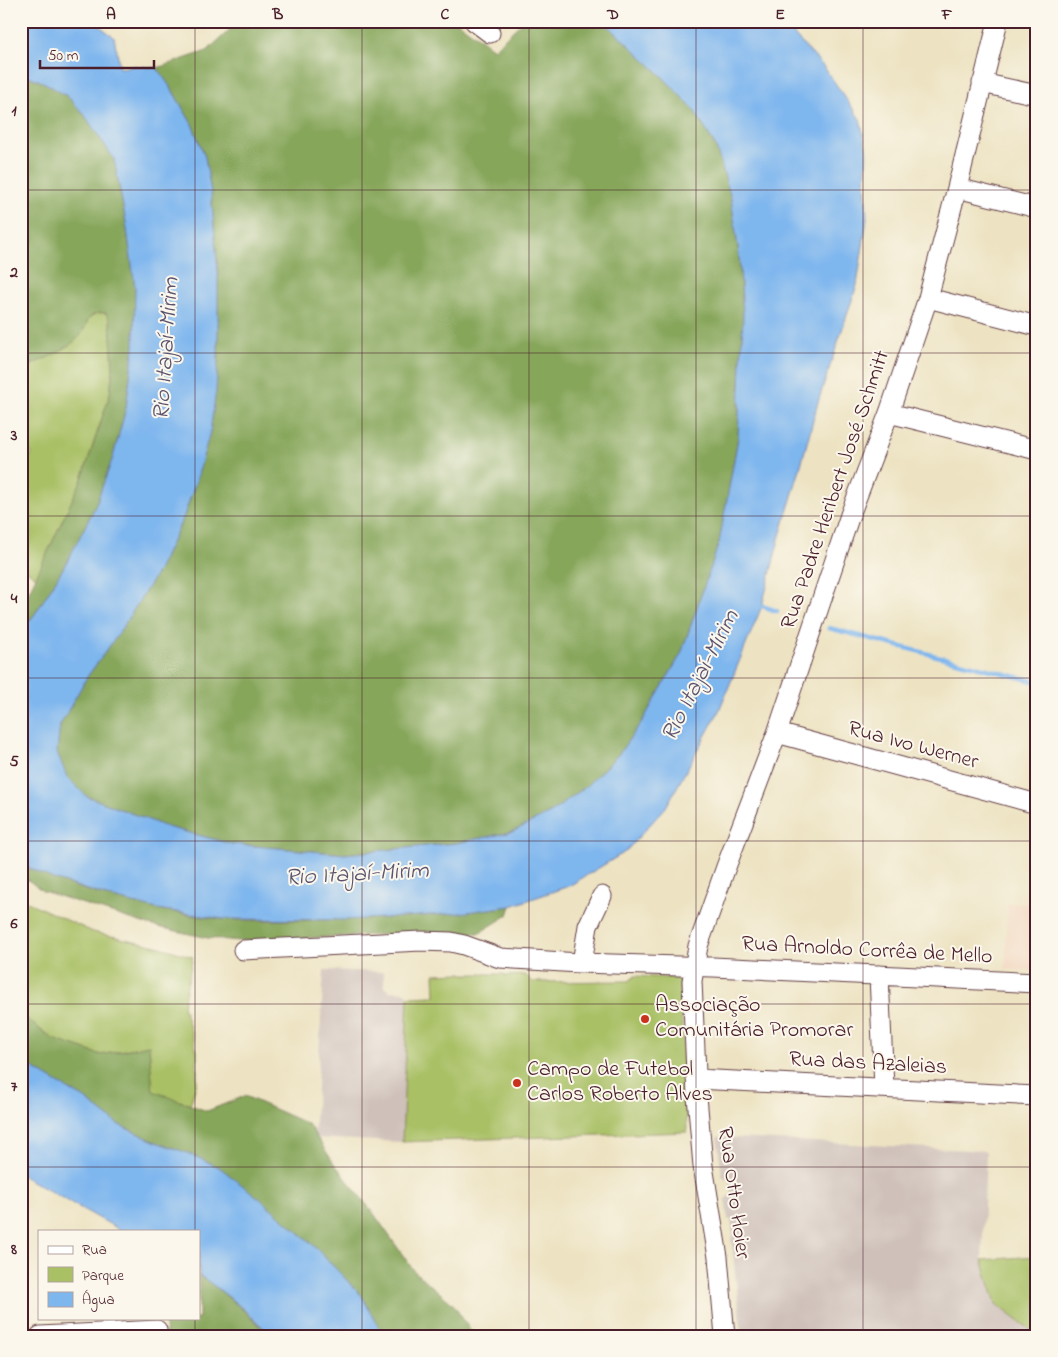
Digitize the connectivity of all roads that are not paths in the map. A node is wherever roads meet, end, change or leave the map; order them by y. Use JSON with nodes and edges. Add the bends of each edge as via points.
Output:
{"nodes":[{"id":1,"x":474,"y":21,"type":"edge"},
{"id":2,"x":998,"y":21,"type":"edge"},
{"id":3,"x":490,"y":33,"type":"dead end"},
{"id":4,"x":982,"y":83,"type":"junction"},
{"id":5,"x":1037,"y":96,"type":"edge"},
{"id":6,"x":957,"y":188,"type":"junction"},
{"id":7,"x":1037,"y":208,"type":"edge"},
{"id":8,"x":928,"y":298,"type":"junction"},
{"id":9,"x":1037,"y":326,"type":"edge"},
{"id":10,"x":889,"y":412,"type":"junction"},
{"id":11,"x":1037,"y":450,"type":"edge"},
{"id":12,"x":777,"y":733,"type":"junction"},
{"id":13,"x":1037,"y":804,"type":"edge"},
{"id":14,"x":602,"y":896,"type":"dead end"},
{"id":15,"x":243,"y":950,"type":"dead end"},
{"id":16,"x":582,"y":963,"type":"junction"},
{"id":17,"x":694,"y":966,"type":"junction"},
{"id":18,"x":879,"y":975,"type":"junction"},
{"id":19,"x":1037,"y":983,"type":"edge"},
{"id":20,"x":696,"y":1079,"type":"junction"},
{"id":21,"x":884,"y":1088,"type":"junction"},
{"id":22,"x":1037,"y":1096,"type":"edge"},
{"id":23,"x":157,"y":1330,"type":"dead end"},
{"id":24,"x":40,"y":1336,"type":"edge"},
{"id":25,"x":725,"y":1336,"type":"edge"}],
"edges":[{"from":1,"to":3,"type":"street"},
{"from":2,"to":4,"type":"street","name":"Rua Padre Heribert José Schmitt"},
{"from":4,"to":5,"type":"street"},
{"from":4,"to":6,"type":"street","name":"Rua Padre Heribert José Schmitt"},
{"from":6,"to":7,"type":"street"},
{"from":6,"to":8,"type":"street","name":"Rua Padre Heribert José Schmitt"},
{"from":8,"to":9,"type":"street"},
{"from":8,"to":10,"type":"street","name":"Rua Padre Heribert José Schmitt"},
{"from":10,"to":11,"type":"street"},
{"from":10,"to":12,"type":"street","name":"Rua Padre Heribert José Schmitt","via":[[850,515]]},
{"from":12,"to":13,"type":"street","name":"Rua Ivo Werner"},
{"from":12,"to":17,"type":"street","name":"Rua Padre Heribert José Schmitt","via":[[726,867]]},
{"from":14,"to":16,"type":"street","via":[[588,926]]},
{"from":15,"to":16,"type":"street","name":"Rua Arnoldo Corrêa de Mello","via":[[440,941],[464,945],[500,958]]},
{"from":16,"to":17,"type":"street","name":"Rua Arnoldo Corrêa de Mello"},
{"from":17,"to":18,"type":"street","name":"Rua Arnoldo Corrêa de Mello"},
{"from":17,"to":20,"type":"street","name":"Rua Otto Hoier"},
{"from":18,"to":19,"type":"street","name":"Rua Arnoldo Corrêa de Mello"},
{"from":18,"to":21,"type":"street"},
{"from":20,"to":21,"type":"street","name":"Rua das Azaleias"},
{"from":20,"to":25,"type":"street","name":"Rua Otto Hoier","via":[[703,1166],[718,1257]]},
{"from":21,"to":22,"type":"street","name":"Rua das Azaleias"},
{"from":23,"to":24,"type":"street"}]}
